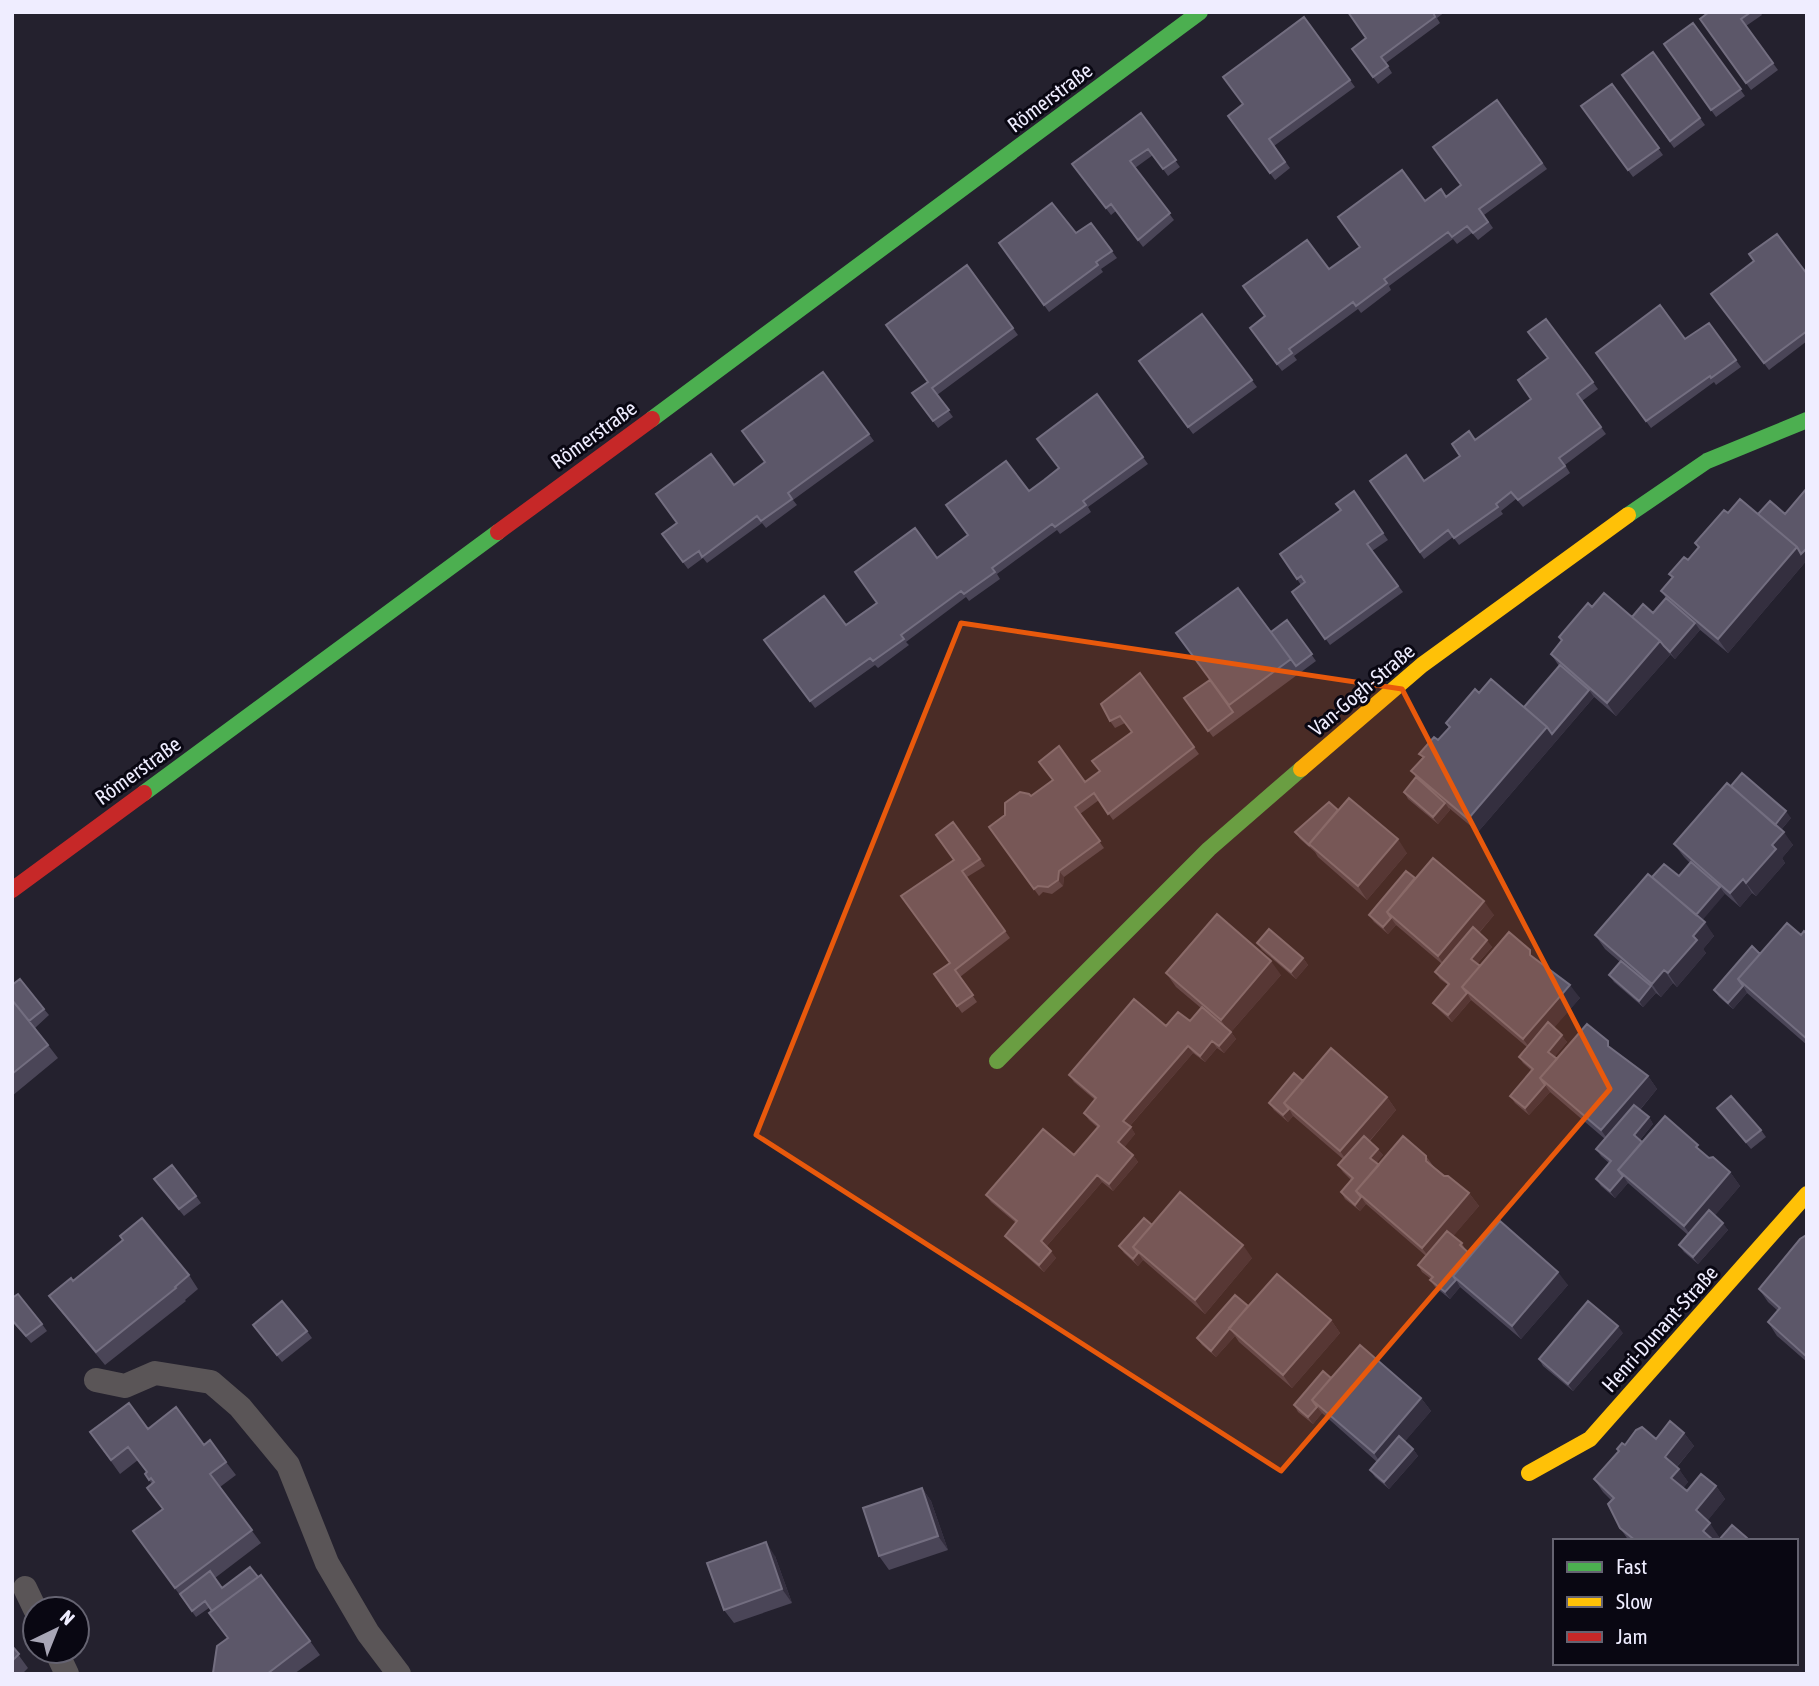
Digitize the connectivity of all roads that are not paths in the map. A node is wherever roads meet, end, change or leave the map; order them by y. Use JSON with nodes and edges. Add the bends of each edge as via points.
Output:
{"nodes":[{"id":1,"x":1200,"y":12,"type":"edge"},
{"id":2,"x":1807,"y":421,"type":"edge"},
{"id":3,"x":12,"y":890,"type":"edge"},
{"id":4,"x":997,"y":1061,"type":"dead end"},
{"id":5,"x":1807,"y":1194,"type":"edge"},
{"id":6,"x":96,"y":1380,"type":"dead end"},
{"id":7,"x":1529,"y":1473,"type":"dead end"},
{"id":8,"x":399,"y":1674,"type":"edge"}],
"edges":[{"from":1,"to":3,"type":"street","name":"Römerstraße"},
{"from":2,"to":4,"type":"street","name":"Van-Gogh-Straße","via":[[1707,461],[1422,665],[1209,849]]},
{"from":5,"to":7,"type":"street","name":"Henri-Dunant-Straße","via":[[1590,1439]]},
{"from":6,"to":8,"type":"lane","via":[[125,1386],[155,1373],[211,1382],[240,1407],[288,1465],[327,1563],[368,1633]]}]}
